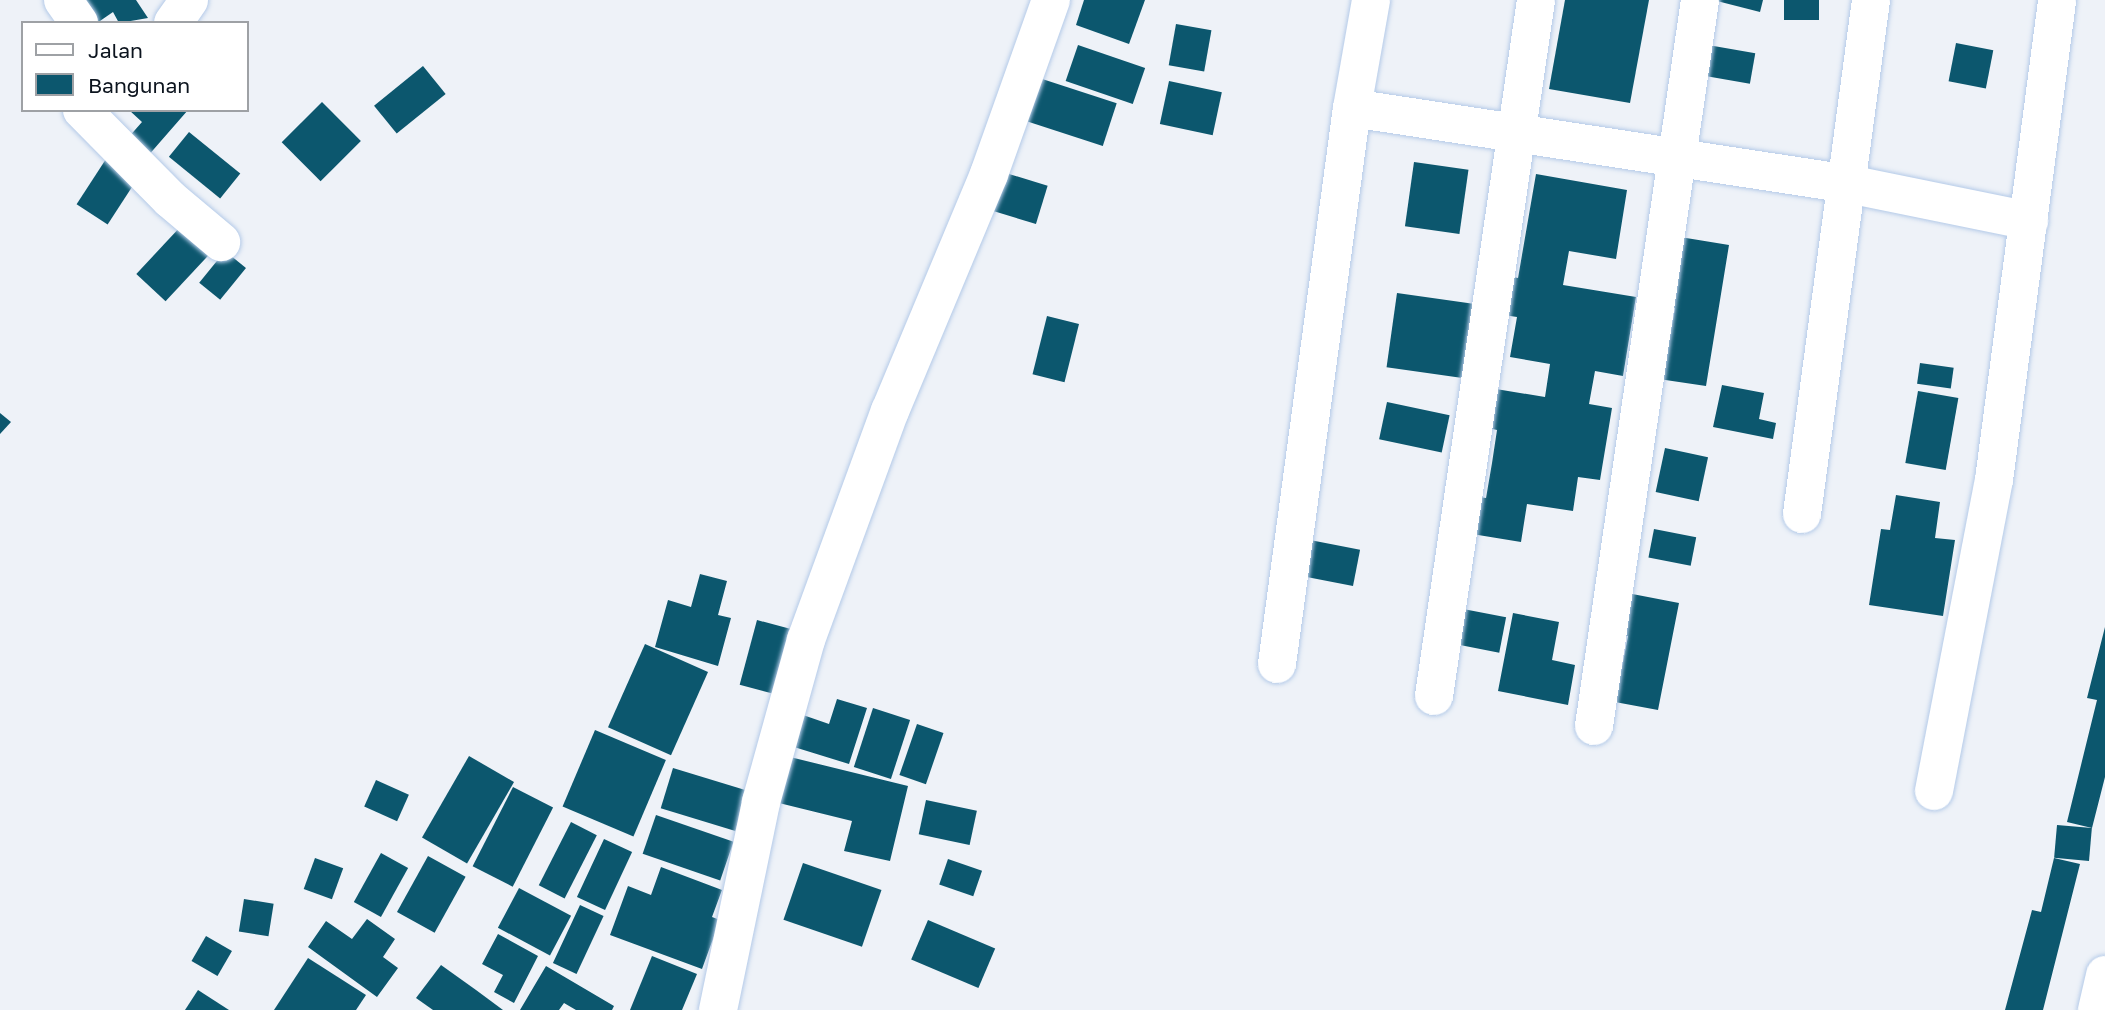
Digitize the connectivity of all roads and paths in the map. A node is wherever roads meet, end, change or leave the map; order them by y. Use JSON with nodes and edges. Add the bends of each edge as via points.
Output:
{"nodes":[{"id":1,"x":63,"y":0,"type":"edge"},
{"id":2,"x":188,"y":0,"type":"edge"},
{"id":3,"x":1051,"y":0,"type":"edge"},
{"id":4,"x":1371,"y":0,"type":"edge"},
{"id":5,"x":1536,"y":0,"type":"edge"},
{"id":6,"x":1700,"y":0,"type":"edge"},
{"id":7,"x":1871,"y":0,"type":"edge"},
{"id":8,"x":2057,"y":0,"type":"edge"},
{"id":9,"x":78,"y":21,"type":"edge"},
{"id":10,"x":174,"y":21,"type":"edge"},
{"id":11,"x":1352,"y":108,"type":"junction"},
{"id":12,"x":84,"y":112,"type":"edge"},
{"id":13,"x":1516,"y":135,"type":"junction"},
{"id":14,"x":1674,"y":159,"type":"junction"},
{"id":15,"x":1843,"y":183,"type":"junction"},
{"id":16,"x":2029,"y":221,"type":"junction"},
{"id":17,"x":220,"y":242,"type":"dead end"},
{"id":18,"x":1801,"y":514,"type":"dead end"},
{"id":19,"x":1277,"y":664,"type":"dead end"},
{"id":20,"x":1434,"y":696,"type":"dead end"},
{"id":21,"x":1594,"y":726,"type":"dead end"},
{"id":22,"x":1934,"y":791,"type":"dead end"},
{"id":23,"x":2105,"y":975,"type":"edge"},
{"id":24,"x":718,"y":1010,"type":"edge"},
{"id":25,"x":2096,"y":1010,"type":"edge"}],
"edges":[{"from":1,"to":9,"type":"street"},
{"from":2,"to":10,"type":"street"},
{"from":3,"to":24,"type":"street","via":[[989,174],[890,411],[806,640],[761,802]]},
{"from":4,"to":11,"type":"street"},
{"from":5,"to":13,"type":"street"},
{"from":6,"to":14,"type":"street"},
{"from":7,"to":15,"type":"street"},
{"from":8,"to":16,"type":"street"},
{"from":11,"to":13,"type":"street"},
{"from":11,"to":19,"type":"street"},
{"from":12,"to":17,"type":"street","via":[[170,200]]},
{"from":13,"to":14,"type":"street"},
{"from":13,"to":20,"type":"street"},
{"from":14,"to":15,"type":"street"},
{"from":14,"to":21,"type":"street"},
{"from":15,"to":16,"type":"street"},
{"from":15,"to":18,"type":"street"},
{"from":16,"to":22,"type":"street","via":[[1994,480]]},
{"from":23,"to":25,"type":"street"}]}
